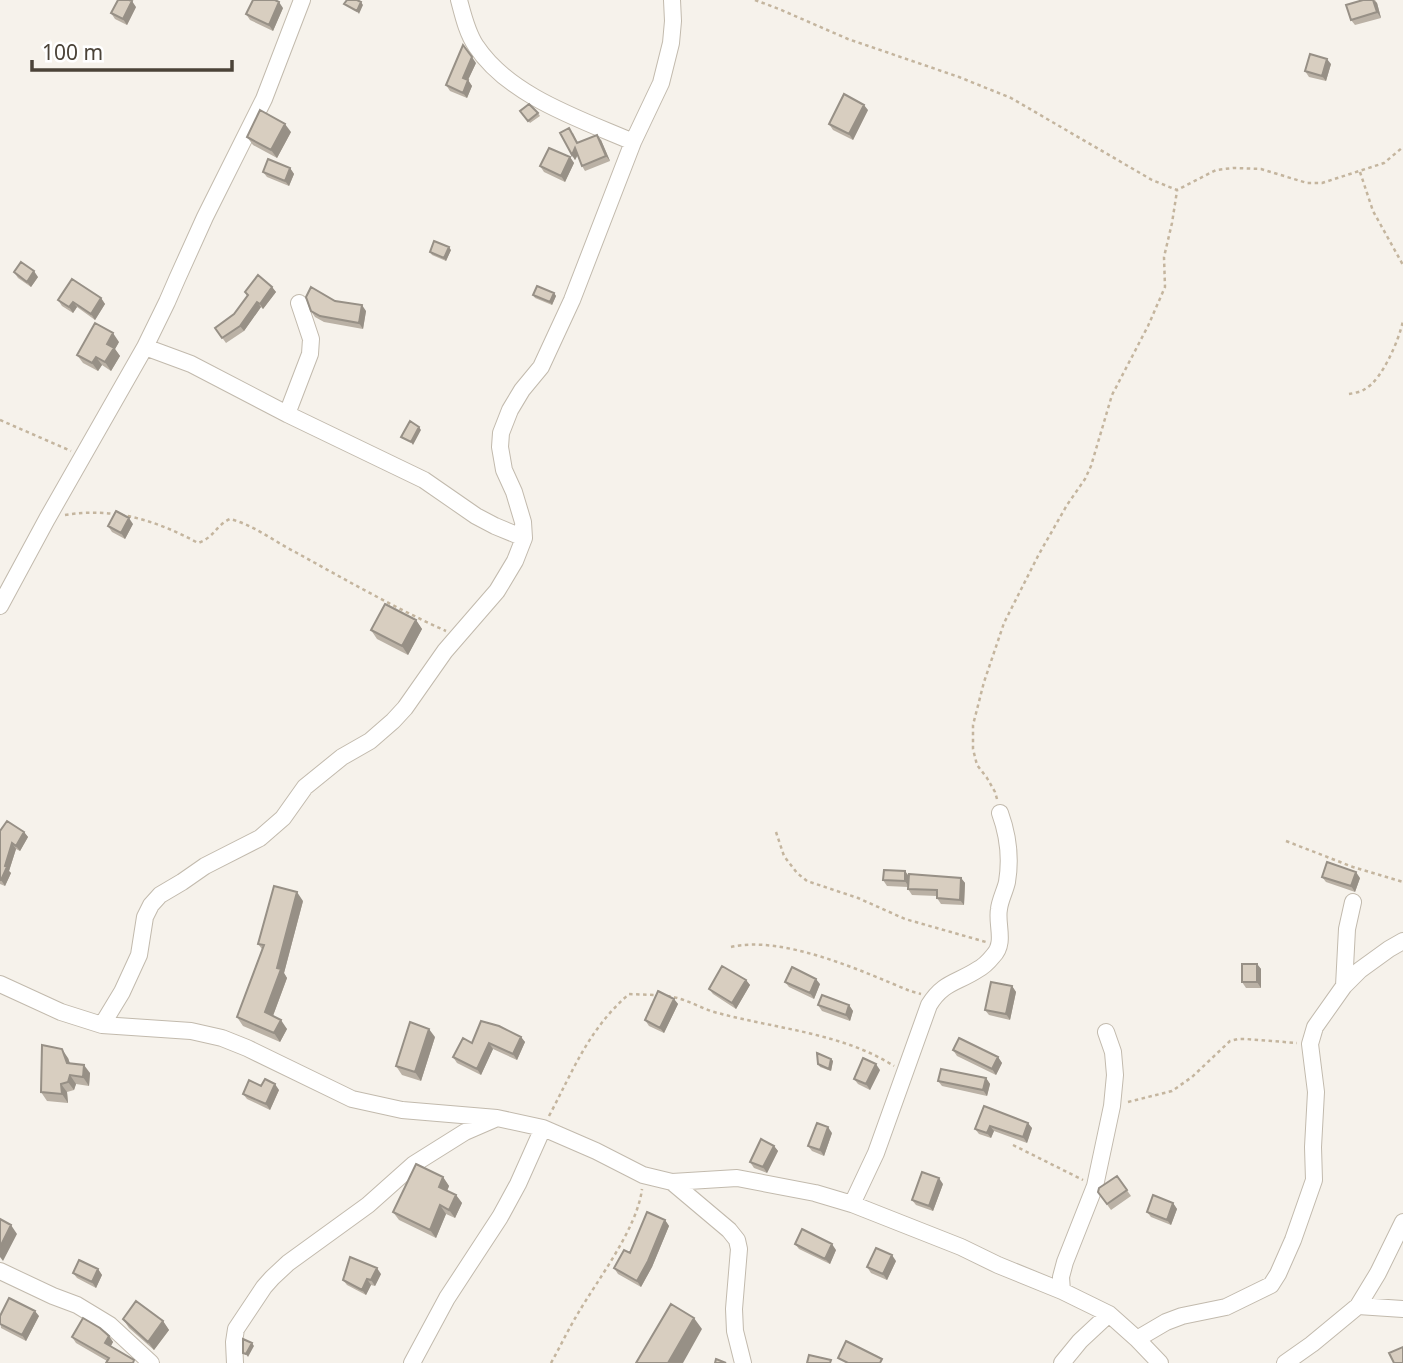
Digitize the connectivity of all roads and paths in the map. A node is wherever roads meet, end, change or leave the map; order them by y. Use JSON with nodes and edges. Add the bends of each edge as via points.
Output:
{"nodes":[{"id":1,"x":302,"y":0,"type":"edge"},
{"id":2,"x":459,"y":0,"type":"edge"},
{"id":3,"x":672,"y":0,"type":"edge"},
{"id":4,"x":755,"y":0,"type":"edge"},
{"id":5,"x":633,"y":142,"type":"junction"},
{"id":6,"x":1403,"y":147,"type":"edge"},
{"id":7,"x":1360,"y":172,"type":"junction"},
{"id":8,"x":1177,"y":190,"type":"junction"},
{"id":9,"x":1403,"y":265,"type":"edge"},
{"id":10,"x":299,"y":303,"type":"dead end"},
{"id":11,"x":1403,"y":321,"type":"edge"},
{"id":12,"x":145,"y":347,"type":"junction"},
{"id":13,"x":1349,"y":394,"type":"dead end"},
{"id":14,"x":287,"y":414,"type":"junction"},
{"id":15,"x":0,"y":420,"type":"edge"},
{"id":16,"x":82,"y":456,"type":"junction"},
{"id":17,"x":47,"y":519,"type":"junction"},
{"id":18,"x":524,"y":538,"type":"junction"},
{"id":19,"x":0,"y":606,"type":"edge"},
{"id":20,"x":458,"y":637,"type":"junction"},
{"id":21,"x":1000,"y":813,"type":"joint"},
{"id":22,"x":776,"y":832,"type":"dead end"},
{"id":23,"x":1286,"y":841,"type":"dead end"},
{"id":24,"x":1403,"y":882,"type":"edge"},
{"id":25,"x":1353,"y":902,"type":"dead end"},
{"id":26,"x":1403,"y":941,"type":"edge"},
{"id":27,"x":999,"y":946,"type":"junction"},
{"id":28,"x":731,"y":947,"type":"dead end"},
{"id":29,"x":0,"y":984,"type":"edge"},
{"id":30,"x":1344,"y":986,"type":"junction"},
{"id":31,"x":934,"y":997,"type":"junction"},
{"id":32,"x":102,"y":1025,"type":"junction"},
{"id":33,"x":1106,"y":1032,"type":"dead end"},
{"id":34,"x":1310,"y":1044,"type":"junction"},
{"id":35,"x":905,"y":1074,"type":"junction"},
{"id":36,"x":1112,"y":1106,"type":"junction"},
{"id":37,"x":497,"y":1118,"type":"junction"},
{"id":38,"x":543,"y":1128,"type":"junction"},
{"id":39,"x":1013,"y":1145,"type":"dead end"},
{"id":40,"x":643,"y":1175,"type":"junction"},
{"id":41,"x":672,"y":1182,"type":"junction"},
{"id":42,"x":1096,"y":1186,"type":"junction"},
{"id":43,"x":852,"y":1204,"type":"junction"},
{"id":44,"x":1403,"y":1222,"type":"edge"},
{"id":45,"x":0,"y":1271,"type":"edge"},
{"id":46,"x":1062,"y":1291,"type":"junction"},
{"id":47,"x":1358,"y":1306,"type":"junction"},
{"id":48,"x":1403,"y":1309,"type":"edge"},
{"id":49,"x":1109,"y":1314,"type":"junction"},
{"id":50,"x":1137,"y":1339,"type":"junction"},
{"id":51,"x":151,"y":1363,"type":"edge"},
{"id":52,"x":235,"y":1363,"type":"edge"},
{"id":53,"x":412,"y":1363,"type":"edge"},
{"id":54,"x":551,"y":1363,"type":"edge"},
{"id":55,"x":743,"y":1363,"type":"edge"},
{"id":56,"x":1062,"y":1363,"type":"edge"},
{"id":57,"x":1160,"y":1363,"type":"edge"},
{"id":58,"x":1285,"y":1363,"type":"edge"}],
"edges":[{"from":1,"to":12,"type":"street","via":[[264,99]]},
{"from":2,"to":5,"type":"street","via":[[475,44],[515,86]]},
{"from":3,"to":5,"type":"street","via":[[673,21],[662,83]]},
{"from":4,"to":8,"type":"path","via":[[1011,98]]},
{"from":5,"to":18,"type":"street","via":[[567,311],[541,366],[522,390],[500,433]]},
{"from":6,"to":7,"type":"path","via":[[1384,163]]},
{"from":7,"to":8,"type":"path","via":[[1307,183],[1261,169],[1216,170]]},
{"from":7,"to":9,"type":"path","via":[[1373,211]]},
{"from":8,"to":21,"type":"path","via":[[1164,257],[1165,287],[1112,396],[1088,473],[1004,622],[972,724],[977,765],[995,792]]},
{"from":10,"to":14,"type":"street","via":[[311,339],[310,354]]},
{"from":11,"to":13,"type":"path","via":[[1380,375],[1367,389]]},
{"from":12,"to":14,"type":"street","via":[[191,364]]},
{"from":12,"to":16,"type":"street"},
{"from":14,"to":18,"type":"street","via":[[424,480],[476,516]]},
{"from":15,"to":16,"type":"path"},
{"from":16,"to":17,"type":"street"},
{"from":17,"to":19,"type":"street"},
{"from":17,"to":20,"type":"path","via":[[85,512],[125,515],[198,543],[223,522],[242,522]]},
{"from":18,"to":20,"type":"street","via":[[497,591]]},
{"from":20,"to":32,"type":"street","via":[[393,721],[305,787],[283,818],[260,838],[160,895],[145,917],[139,955]]},
{"from":21,"to":27,"type":"street","via":[[1008,837],[1008,867],[999,910]]},
{"from":22,"to":27,"type":"path","via":[[784,856],[807,881],[905,919]]},
{"from":23,"to":24,"type":"path"},
{"from":25,"to":30,"type":"street"},
{"from":26,"to":30,"type":"street"},
{"from":27,"to":31,"type":"street","via":[[978,970],[948,984]]},
{"from":28,"to":31,"type":"path","via":[[763,945],[802,952]]},
{"from":29,"to":32,"type":"street"},
{"from":30,"to":34,"type":"street","via":[[1315,1027]]},
{"from":31,"to":35,"type":"street"},
{"from":32,"to":37,"type":"street","via":[[212,1035],[352,1099],[402,1110]]},
{"from":33,"to":36,"type":"street","via":[[1115,1075]]},
{"from":34,"to":36,"type":"path","via":[[1238,1038],[1172,1091]]},
{"from":34,"to":50,"type":"street","via":[[1316,1092],[1314,1180],[1278,1274],[1271,1285],[1226,1307],[1182,1316]]},
{"from":35,"to":38,"type":"path","via":[[838,1041],[716,1013],[677,997],[629,994],[610,1011],[581,1052]]},
{"from":35,"to":43,"type":"street"},
{"from":36,"to":42,"type":"street"},
{"from":37,"to":38,"type":"street"},
{"from":37,"to":52,"type":"street","via":[[414,1164],[272,1278],[236,1329]]},
{"from":38,"to":40,"type":"street"},
{"from":38,"to":53,"type":"street","via":[[500,1217],[447,1298]]},
{"from":39,"to":42,"type":"path"},
{"from":40,"to":41,"type":"street"},
{"from":40,"to":54,"type":"path","via":[[635,1215]]},
{"from":41,"to":43,"type":"street","via":[[737,1178]]},
{"from":41,"to":55,"type":"street","via":[[737,1240],[735,1331]]},
{"from":42,"to":46,"type":"street","via":[[1065,1262]]},
{"from":43,"to":46,"type":"street"},
{"from":44,"to":47,"type":"street"},
{"from":45,"to":51,"type":"street","via":[[110,1325]]},
{"from":46,"to":49,"type":"street"},
{"from":47,"to":48,"type":"street"},
{"from":47,"to":58,"type":"street"},
{"from":49,"to":50,"type":"street"},
{"from":49,"to":56,"type":"street"},
{"from":50,"to":57,"type":"street"}]}
